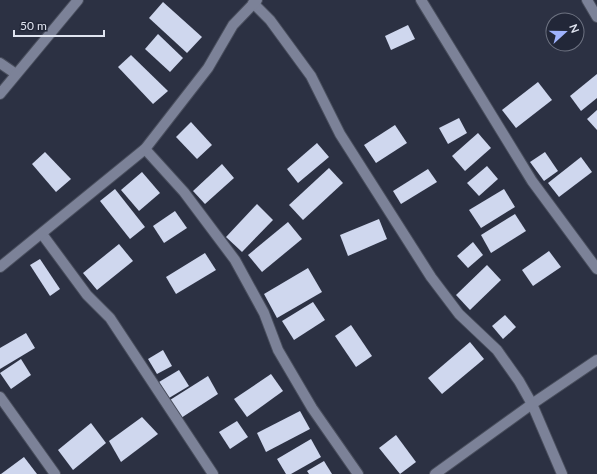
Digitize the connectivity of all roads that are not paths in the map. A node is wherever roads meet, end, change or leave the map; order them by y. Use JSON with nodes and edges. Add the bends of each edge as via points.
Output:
{"nodes":[{"id":1,"x":78,"y":0,"type":"edge"},
{"id":2,"x":421,"y":0,"type":"edge"},
{"id":3,"x":587,"y":0,"type":"edge"},
{"id":4,"x":255,"y":2,"type":"edge"},
{"id":5,"x":597,"y":18,"type":"edge"},
{"id":6,"x":0,"y":63,"type":"edge"},
{"id":7,"x":16,"y":74,"type":"junction"},
{"id":8,"x":0,"y":94,"type":"edge"},
{"id":9,"x":145,"y":149,"type":"junction"},
{"id":10,"x":42,"y":234,"type":"junction"},
{"id":11,"x":0,"y":267,"type":"edge"},
{"id":12,"x":597,"y":269,"type":"edge"},
{"id":13,"x":597,"y":360,"type":"edge"},
{"id":14,"x":0,"y":397,"type":"edge"},
{"id":15,"x":532,"y":404,"type":"junction"},
{"id":16,"x":55,"y":474,"type":"edge"},
{"id":17,"x":214,"y":474,"type":"edge"},
{"id":18,"x":358,"y":474,"type":"edge"},
{"id":19,"x":435,"y":474,"type":"edge"},
{"id":20,"x":562,"y":474,"type":"edge"}],
"edges":[{"from":1,"to":7,"type":"street"},
{"from":2,"to":12,"type":"street","via":[[532,181]]},
{"from":3,"to":5,"type":"street"},
{"from":4,"to":9,"type":"street","via":[[233,25],[208,68]]},
{"from":4,"to":15,"type":"street","via":[[311,76],[340,134],[431,277],[459,314],[497,350]]},
{"from":6,"to":7,"type":"street"},
{"from":7,"to":8,"type":"street"},
{"from":9,"to":10,"type":"street"},
{"from":9,"to":18,"type":"street","via":[[184,192],[235,260],[264,313],[278,350],[312,408]]},
{"from":10,"to":11,"type":"street"},
{"from":10,"to":17,"type":"street","via":[[87,295],[110,318]]},
{"from":13,"to":15,"type":"street"},
{"from":14,"to":16,"type":"street"},
{"from":15,"to":19,"type":"street"},
{"from":15,"to":20,"type":"street"}]}
